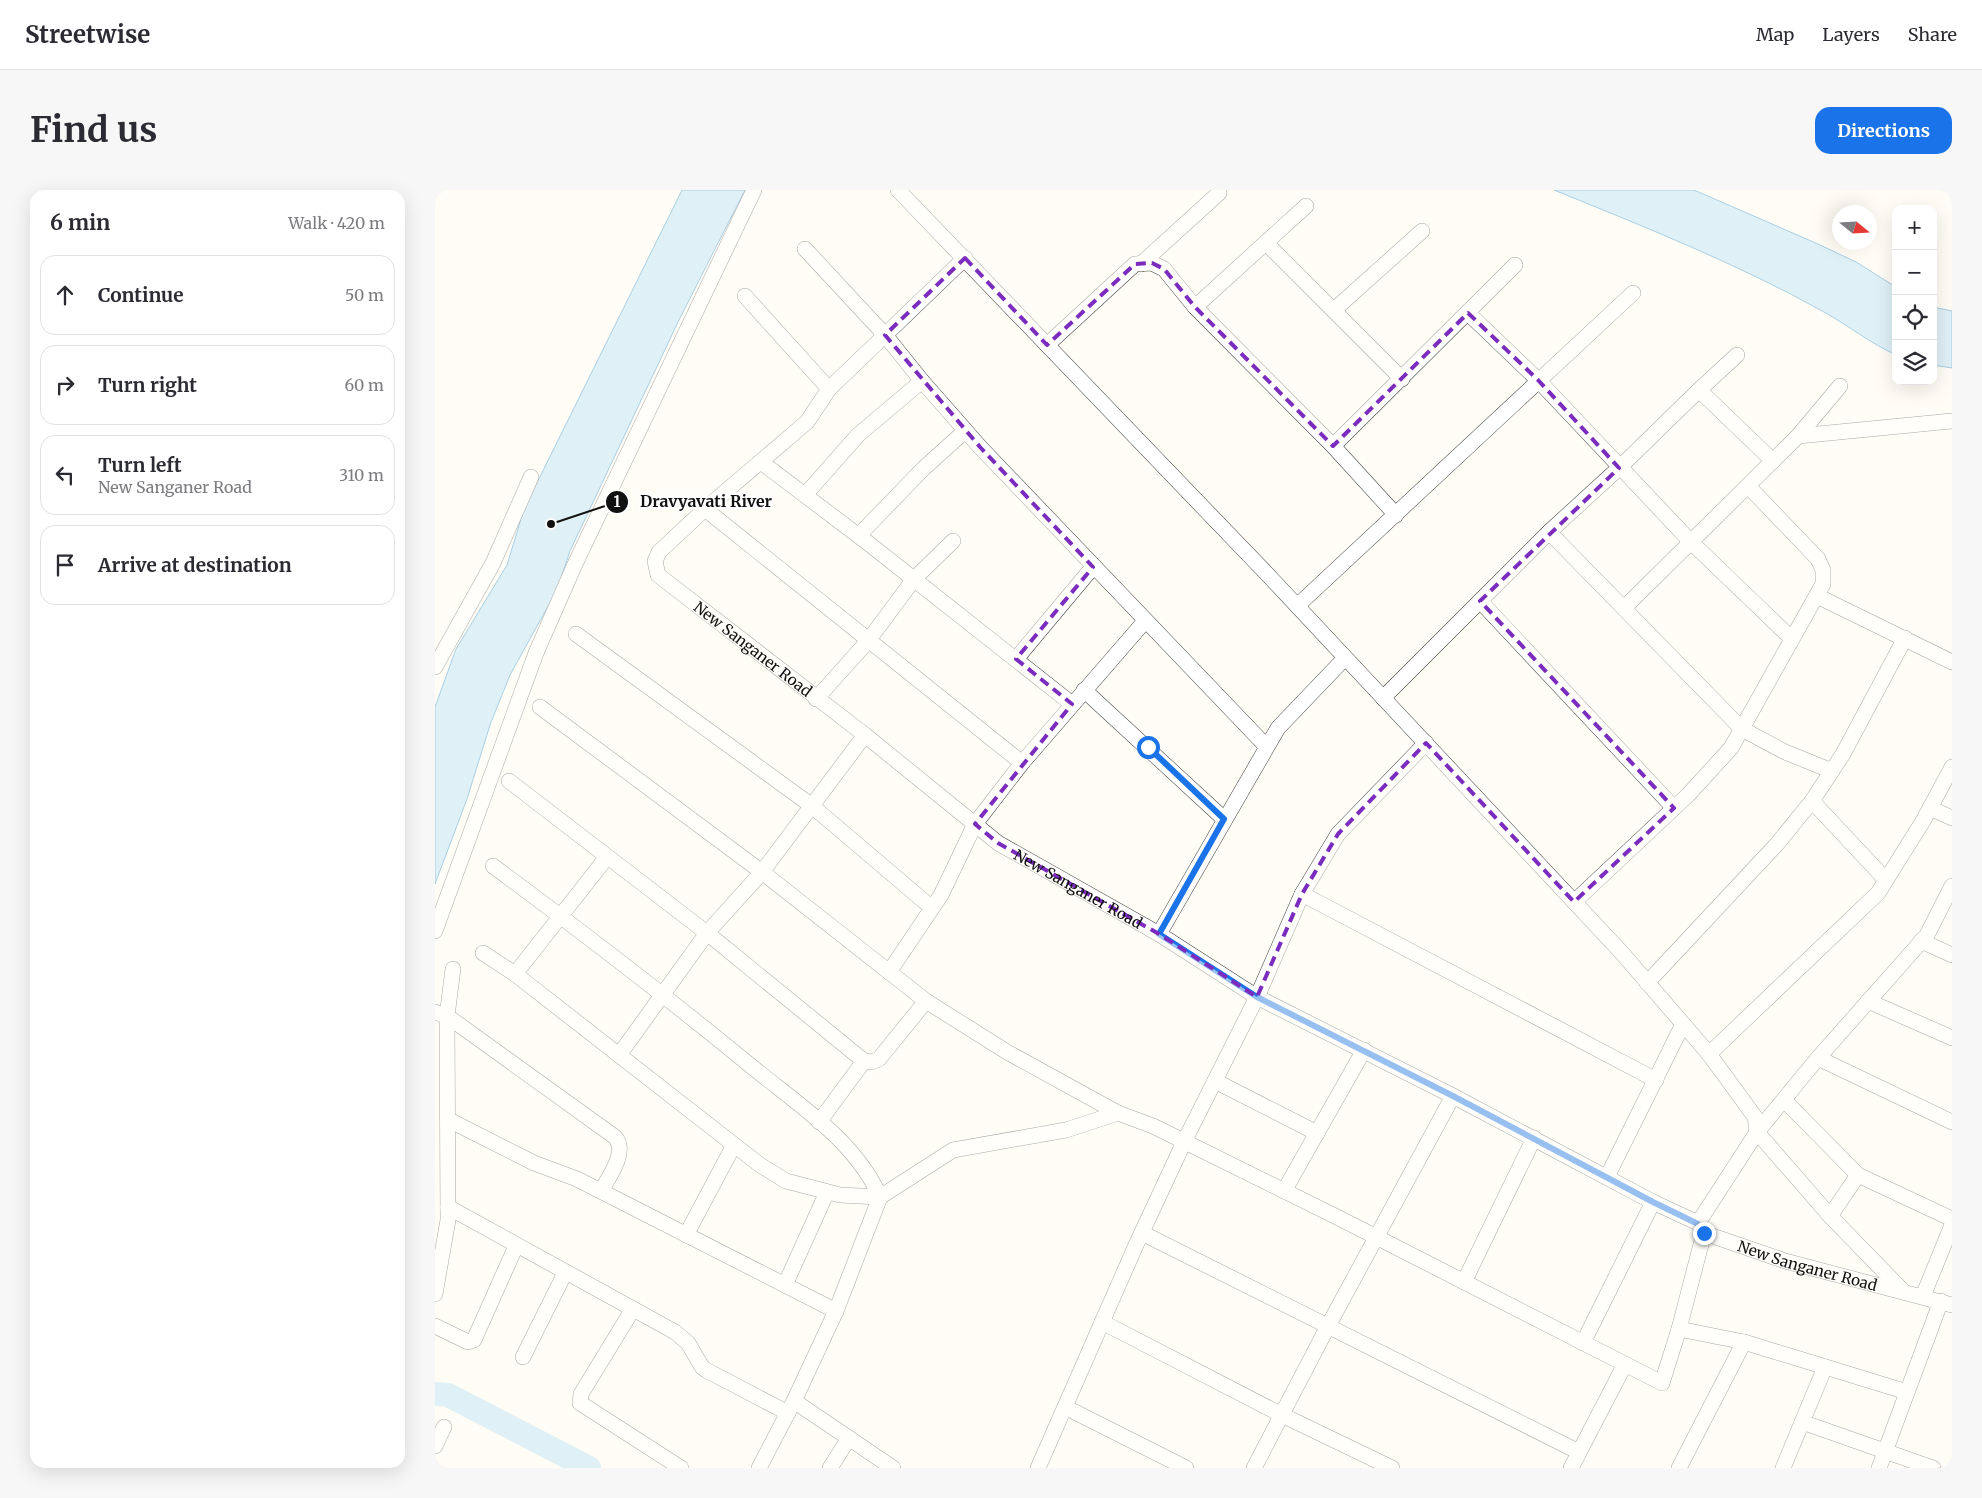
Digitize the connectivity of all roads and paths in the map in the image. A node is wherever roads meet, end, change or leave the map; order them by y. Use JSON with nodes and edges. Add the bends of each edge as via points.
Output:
{"nodes":[{"id":1,"x":754,"y":190,"type":"edge"},
{"id":2,"x":898,"y":190,"type":"edge"},
{"id":3,"x":1219,"y":193,"type":"dead end"},
{"id":4,"x":1306,"y":206,"type":"dead end"},
{"id":5,"x":1422,"y":231,"type":"dead end"},
{"id":6,"x":1266,"y":244,"type":"junction"},
{"id":7,"x":805,"y":249,"type":"dead end"},
{"id":8,"x":965,"y":258,"type":"junction"},
{"id":9,"x":1141,"y":264,"type":"junction"},
{"id":10,"x":1515,"y":265,"type":"dead end"},
{"id":11,"x":1633,"y":292,"type":"dead end"},
{"id":12,"x":745,"y":296,"type":"dead end"},
{"id":13,"x":1195,"y":307,"type":"junction"},
{"id":14,"x":1334,"y":310,"type":"junction"},
{"id":15,"x":1468,"y":313,"type":"junction"},
{"id":16,"x":885,"y":335,"type":"junction"},
{"id":17,"x":1047,"y":345,"type":"junction"},
{"id":18,"x":1737,"y":355,"type":"dead end"},
{"id":19,"x":1402,"y":379,"type":"junction"},
{"id":20,"x":1538,"y":380,"type":"junction"},
{"id":21,"x":922,"y":381,"type":"junction"},
{"id":22,"x":1840,"y":386,"type":"dead end"},
{"id":23,"x":829,"y":389,"type":"junction"},
{"id":24,"x":1699,"y":390,"type":"junction"},
{"id":25,"x":1952,"y":421,"type":"edge"},
{"id":26,"x":965,"y":431,"type":"junction"},
{"id":27,"x":1798,"y":436,"type":"junction"},
{"id":28,"x":1333,"y":446,"type":"junction"},
{"id":29,"x":1773,"y":461,"type":"junction"},
{"id":30,"x":761,"y":462,"type":"junction"},
{"id":31,"x":1619,"y":468,"type":"junction"},
{"id":32,"x":531,"y":477,"type":"dead end"},
{"id":33,"x":1748,"y":486,"type":"junction"},
{"id":34,"x":805,"y":495,"type":"junction"},
{"id":35,"x":705,"y":508,"type":"junction"},
{"id":36,"x":1396,"y":515,"type":"junction"},
{"id":37,"x":1549,"y":532,"type":"junction"},
{"id":38,"x":859,"y":535,"type":"junction"},
{"id":39,"x":953,"y":541,"type":"dead end"},
{"id":40,"x":1691,"y":542,"type":"junction"},
{"id":41,"x":1093,"y":567,"type":"junction"},
{"id":42,"x":914,"y":579,"type":"junction"},
{"id":43,"x":1817,"y":596,"type":"junction"},
{"id":44,"x":1480,"y":602,"type":"junction"},
{"id":45,"x":1297,"y":606,"type":"junction"},
{"id":46,"x":1624,"y":608,"type":"junction"},
{"id":47,"x":1145,"y":621,"type":"junction"},
{"id":48,"x":577,"y":634,"type":"dead end"},
{"id":49,"x":1905,"y":638,"type":"junction"},
{"id":50,"x":1792,"y":639,"type":"junction"},
{"id":51,"x":868,"y":641,"type":"junction"},
{"id":52,"x":1345,"y":658,"type":"junction"},
{"id":53,"x":1015,"y":659,"type":"junction"},
{"id":54,"x":1952,"y":662,"type":"edge"},
{"id":55,"x":435,"y":667,"type":"edge"},
{"id":56,"x":1084,"y":690,"type":"junction"},
{"id":57,"x":1383,"y":698,"type":"junction"},
{"id":58,"x":816,"y":699,"type":"junction"},
{"id":59,"x":1072,"y":704,"type":"junction"},
{"id":60,"x":540,"y":707,"type":"dead end"},
{"id":61,"x":1742,"y":728,"type":"junction"},
{"id":62,"x":865,"y":734,"type":"junction"},
{"id":63,"x":1426,"y":743,"type":"junction"},
{"id":64,"x":1266,"y":746,"type":"junction"},
{"id":65,"x":1022,"y":763,"type":"junction"},
{"id":66,"x":1952,"y":767,"type":"edge"},
{"id":67,"x":1832,"y":771,"type":"junction"},
{"id":68,"x":509,"y":781,"type":"dead end"},
{"id":69,"x":1812,"y":801,"type":"junction"},
{"id":70,"x":812,"y":806,"type":"junction"},
{"id":71,"x":1674,"y":808,"type":"junction"},
{"id":72,"x":1930,"y":808,"type":"junction"},
{"id":73,"x":1952,"y":818,"type":"edge"},
{"id":74,"x":1224,"y":819,"type":"junction"},
{"id":75,"x":975,"y":824,"type":"junction"},
{"id":76,"x":607,"y":857,"type":"junction"},
{"id":77,"x":493,"y":866,"type":"dead end"},
{"id":78,"x":762,"y":872,"type":"junction"},
{"id":79,"x":1886,"y":880,"type":"junction"},
{"id":80,"x":1952,"y":886,"type":"edge"},
{"id":81,"x":1302,"y":894,"type":"junction"},
{"id":82,"x":1574,"y":902,"type":"junction"},
{"id":83,"x":932,"y":908,"type":"junction"},
{"id":84,"x":561,"y":916,"type":"junction"},
{"id":85,"x":435,"y":931,"type":"edge"},
{"id":86,"x":707,"y":933,"type":"junction"},
{"id":87,"x":1159,"y":934,"type":"junction"},
{"id":88,"x":1921,"y":941,"type":"junction"},
{"id":89,"x":483,"y":953,"type":"dead end"},
{"id":90,"x":1952,"y":955,"type":"edge"},
{"id":91,"x":453,"y":969,"type":"dead end"},
{"id":92,"x":889,"y":972,"type":"junction"},
{"id":93,"x":515,"y":974,"type":"junction"},
{"id":94,"x":1647,"y":983,"type":"junction"},
{"id":95,"x":662,"y":993,"type":"junction"},
{"id":96,"x":1257,"y":997,"type":"junction"},
{"id":97,"x":926,"y":1001,"type":"junction"},
{"id":98,"x":1868,"y":1001,"type":"junction"},
{"id":99,"x":441,"y":1014,"type":"edge"},
{"id":100,"x":1683,"y":1024,"type":"junction"},
{"id":101,"x":1952,"y":1038,"type":"edge"},
{"id":102,"x":1364,"y":1050,"type":"junction"},
{"id":103,"x":1709,"y":1054,"type":"junction"},
{"id":104,"x":619,"y":1055,"type":"junction"},
{"id":105,"x":1818,"y":1058,"type":"junction"},
{"id":106,"x":864,"y":1061,"type":"junction"},
{"id":107,"x":1656,"y":1080,"type":"junction"},
{"id":108,"x":1215,"y":1081,"type":"junction"},
{"id":109,"x":1453,"y":1096,"type":"junction"},
{"id":110,"x":1784,"y":1100,"type":"junction"},
{"id":111,"x":1118,"y":1113,"type":"junction"},
{"id":112,"x":449,"y":1120,"type":"junction"},
{"id":113,"x":819,"y":1122,"type":"junction"},
{"id":114,"x":1952,"y":1122,"type":"edge"},
{"id":115,"x":1757,"y":1132,"type":"junction"},
{"id":116,"x":1317,"y":1133,"type":"junction"},
{"id":117,"x":1534,"y":1138,"type":"junction"},
{"id":118,"x":1184,"y":1142,"type":"junction"},
{"id":119,"x":734,"y":1145,"type":"junction"},
{"id":120,"x":1607,"y":1176,"type":"junction"},
{"id":121,"x":1859,"y":1176,"type":"junction"},
{"id":122,"x":1284,"y":1191,"type":"junction"},
{"id":123,"x":601,"y":1192,"type":"junction"},
{"id":124,"x":827,"y":1192,"type":"junction"},
{"id":125,"x":880,"y":1197,"type":"junction"},
{"id":126,"x":1653,"y":1202,"type":"junction"},
{"id":127,"x":444,"y":1214,"type":"edge"},
{"id":128,"x":1830,"y":1216,"type":"junction"},
{"id":129,"x":1952,"y":1219,"type":"edge"},
{"id":130,"x":1952,"y":1225,"type":"edge"},
{"id":131,"x":1701,"y":1228,"type":"junction"},
{"id":132,"x":1142,"y":1233,"type":"junction"},
{"id":133,"x":686,"y":1235,"type":"junction"},
{"id":134,"x":1376,"y":1238,"type":"junction"},
{"id":135,"x":516,"y":1246,"type":"junction"},
{"id":136,"x":565,"y":1273,"type":"junction"},
{"id":137,"x":1464,"y":1282,"type":"junction"},
{"id":138,"x":785,"y":1285,"type":"junction"},
{"id":139,"x":1903,"y":1291,"type":"junction"},
{"id":140,"x":435,"y":1294,"type":"edge"},
{"id":141,"x":1923,"y":1296,"type":"junction"},
{"id":142,"x":1946,"y":1303,"type":"edge"},
{"id":143,"x":633,"y":1309,"type":"junction"},
{"id":144,"x":836,"y":1311,"type":"junction"},
{"id":145,"x":1102,"y":1322,"type":"junction"},
{"id":146,"x":435,"y":1326,"type":"edge"},
{"id":147,"x":1327,"y":1326,"type":"junction"},
{"id":148,"x":1679,"y":1329,"type":"junction"},
{"id":149,"x":1744,"y":1342,"type":"junction"},
{"id":150,"x":1583,"y":1343,"type":"junction"},
{"id":151,"x":523,"y":1357,"type":"dead end"},
{"id":152,"x":1625,"y":1364,"type":"junction"},
{"id":153,"x":1825,"y":1367,"type":"junction"},
{"id":154,"x":1907,"y":1392,"type":"junction"},
{"id":155,"x":791,"y":1407,"type":"junction"},
{"id":156,"x":1065,"y":1407,"type":"junction"},
{"id":157,"x":1282,"y":1415,"type":"junction"},
{"id":158,"x":1802,"y":1422,"type":"junction"},
{"id":159,"x":444,"y":1427,"type":"dead end"},
{"id":160,"x":849,"y":1438,"type":"junction"},
{"id":161,"x":435,"y":1446,"type":"edge"},
{"id":162,"x":1885,"y":1450,"type":"junction"},
{"id":163,"x":1579,"y":1452,"type":"junction"},
{"id":164,"x":681,"y":1468,"type":"edge"},
{"id":165,"x":759,"y":1468,"type":"edge"},
{"id":166,"x":830,"y":1468,"type":"edge"},
{"id":167,"x":893,"y":1468,"type":"edge"},
{"id":168,"x":1038,"y":1468,"type":"edge"},
{"id":169,"x":1186,"y":1468,"type":"edge"},
{"id":170,"x":1254,"y":1468,"type":"edge"},
{"id":171,"x":1393,"y":1468,"type":"edge"},
{"id":172,"x":1571,"y":1468,"type":"edge"},
{"id":173,"x":1679,"y":1468,"type":"edge"},
{"id":174,"x":1783,"y":1468,"type":"edge"},
{"id":175,"x":1879,"y":1468,"type":"edge"},
{"id":176,"x":1933,"y":1468,"type":"edge"}],
"edges":[{"from":1,"to":85,"type":"street","via":[[540,644]]},
{"from":2,"to":8,"type":"street"},
{"from":3,"to":9,"type":"street"},
{"from":4,"to":6,"type":"street"},
{"from":5,"to":14,"type":"street"},
{"from":6,"to":13,"type":"street"},
{"from":6,"to":14,"type":"street"},
{"from":7,"to":16,"type":"street"},
{"from":8,"to":16,"type":"street"},
{"from":8,"to":17,"type":"street"},
{"from":9,"to":13,"type":"street","via":[[1151,263],[1164,270]]},
{"from":9,"to":17,"type":"street","via":[[1135,264]]},
{"from":10,"to":15,"type":"street"},
{"from":11,"to":20,"type":"street"},
{"from":12,"to":23,"type":"street"},
{"from":13,"to":28,"type":"street"},
{"from":14,"to":19,"type":"street"},
{"from":15,"to":19,"type":"street"},
{"from":15,"to":20,"type":"street"},
{"from":16,"to":21,"type":"street"},
{"from":16,"to":23,"type":"street"},
{"from":17,"to":45,"type":"street"},
{"from":18,"to":24,"type":"street"},
{"from":19,"to":28,"type":"street"},
{"from":20,"to":31,"type":"street"},
{"from":20,"to":36,"type":"street"},
{"from":21,"to":26,"type":"street"},
{"from":21,"to":34,"type":"street","via":[[858,435]]},
{"from":22,"to":27,"type":"street"},
{"from":23,"to":30,"type":"street","via":[[807,422]]},
{"from":24,"to":29,"type":"street"},
{"from":24,"to":31,"type":"street"},
{"from":25,"to":27,"type":"street"},
{"from":26,"to":38,"type":"street"},
{"from":26,"to":41,"type":"street"},
{"from":27,"to":29,"type":"street"},
{"from":28,"to":36,"type":"street"},
{"from":29,"to":33,"type":"street"},
{"from":30,"to":34,"type":"street"},
{"from":30,"to":35,"type":"street"},
{"from":31,"to":37,"type":"street"},
{"from":31,"to":40,"type":"street"},
{"from":32,"to":55,"type":"street","via":[[493,564]]},
{"from":33,"to":40,"type":"street"},
{"from":33,"to":43,"type":"street","via":[[1818,559],[1823,570],[1823,584]]},
{"from":34,"to":38,"type":"street"},
{"from":35,"to":51,"type":"street"},
{"from":35,"to":58,"type":"street","name":"New Sanganer Road","via":[[659,552],[655,561],[658,575]]},
{"from":36,"to":45,"type":"street"},
{"from":37,"to":44,"type":"street"},
{"from":37,"to":46,"type":"street"},
{"from":38,"to":42,"type":"street"},
{"from":39,"to":42,"type":"street"},
{"from":40,"to":46,"type":"street"},
{"from":40,"to":50,"type":"street"},
{"from":41,"to":47,"type":"street"},
{"from":41,"to":53,"type":"street"},
{"from":42,"to":51,"type":"street"},
{"from":42,"to":53,"type":"street"},
{"from":43,"to":49,"type":"street"},
{"from":43,"to":50,"type":"street"},
{"from":44,"to":57,"type":"street"},
{"from":44,"to":71,"type":"street"},
{"from":45,"to":52,"type":"street"},
{"from":46,"to":61,"type":"street"},
{"from":47,"to":56,"type":"street"},
{"from":47,"to":64,"type":"street"},
{"from":48,"to":70,"type":"street"},
{"from":49,"to":54,"type":"street"},
{"from":49,"to":67,"type":"street"},
{"from":50,"to":61,"type":"street"},
{"from":51,"to":58,"type":"street"},
{"from":51,"to":65,"type":"street"},
{"from":52,"to":57,"type":"street"},
{"from":52,"to":64,"type":"street","via":[[1278,728]]},
{"from":53,"to":59,"type":"street"},
{"from":56,"to":59,"type":"street"},
{"from":56,"to":74,"type":"street"},
{"from":57,"to":63,"type":"street"},
{"from":58,"to":62,"type":"street","name":"New Sanganer Road"},
{"from":59,"to":65,"type":"street"},
{"from":60,"to":78,"type":"street"},
{"from":61,"to":67,"type":"street","via":[[1785,752]]},
{"from":61,"to":71,"type":"street","via":[[1731,748]]},
{"from":62,"to":70,"type":"street"},
{"from":62,"to":75,"type":"street","name":"New Sanganer Road"},
{"from":63,"to":81,"type":"street","via":[[1338,834]]},
{"from":63,"to":82,"type":"street"},
{"from":64,"to":74,"type":"street"},
{"from":65,"to":75,"type":"street"},
{"from":66,"to":72,"type":"street"},
{"from":67,"to":69,"type":"street"},
{"from":68,"to":76,"type":"street"},
{"from":69,"to":79,"type":"street"},
{"from":69,"to":94,"type":"street","via":[[1777,844]]},
{"from":70,"to":78,"type":"street"},
{"from":70,"to":83,"type":"street"},
{"from":71,"to":82,"type":"street"},
{"from":72,"to":73,"type":"street"},
{"from":72,"to":79,"type":"street"},
{"from":74,"to":87,"type":"street"},
{"from":75,"to":83,"type":"street"},
{"from":75,"to":87,"type":"street","name":"New Sanganer Road","via":[[999,843]]},
{"from":76,"to":84,"type":"street"},
{"from":76,"to":86,"type":"street"},
{"from":77,"to":84,"type":"street"},
{"from":78,"to":86,"type":"street"},
{"from":78,"to":92,"type":"street"},
{"from":79,"to":103,"type":"street","via":[[1878,893]]},
{"from":80,"to":88,"type":"street"},
{"from":81,"to":96,"type":"street"},
{"from":81,"to":107,"type":"street"},
{"from":82,"to":94,"type":"street"},
{"from":83,"to":92,"type":"street"},
{"from":84,"to":93,"type":"street"},
{"from":84,"to":95,"type":"street"},
{"from":86,"to":95,"type":"street"},
{"from":86,"to":106,"type":"street"},
{"from":87,"to":96,"type":"street","name":"New Sanganer Road"},
{"from":88,"to":90,"type":"street"},
{"from":88,"to":98,"type":"street"},
{"from":89,"to":93,"type":"street"},
{"from":91,"to":99,"type":"street"},
{"from":92,"to":97,"type":"street"},
{"from":93,"to":104,"type":"street"},
{"from":94,"to":100,"type":"street"},
{"from":95,"to":104,"type":"street"},
{"from":95,"to":113,"type":"street"},
{"from":96,"to":102,"type":"street","name":"New Sanganer Road"},
{"from":96,"to":108,"type":"street"},
{"from":97,"to":106,"type":"street","via":[[879,1059]]},
{"from":97,"to":111,"type":"street","via":[[1007,1052]]},
{"from":98,"to":101,"type":"street"},
{"from":98,"to":105,"type":"street"},
{"from":99,"to":112,"type":"street"},
{"from":99,"to":123,"type":"street","via":[[619,1142],[613,1170]]},
{"from":100,"to":103,"type":"street"},
{"from":100,"to":107,"type":"street"},
{"from":102,"to":109,"type":"street","name":"New Sanganer Road"},
{"from":102,"to":116,"type":"street"},
{"from":103,"to":115,"type":"street","via":[[1755,1117]]},
{"from":104,"to":119,"type":"street"},
{"from":105,"to":110,"type":"street"},
{"from":105,"to":114,"type":"street"},
{"from":106,"to":113,"type":"street"},
{"from":107,"to":120,"type":"street"},
{"from":108,"to":116,"type":"street"},
{"from":108,"to":118,"type":"street"},
{"from":109,"to":117,"type":"street","name":"New Sanganer Road"},
{"from":109,"to":134,"type":"street"},
{"from":110,"to":115,"type":"street"},
{"from":110,"to":121,"type":"street"},
{"from":111,"to":118,"type":"street"},
{"from":111,"to":125,"type":"street","via":[[1066,1130],[953,1150]]},
{"from":112,"to":123,"type":"street"},
{"from":112,"to":127,"type":"street"},
{"from":113,"to":125,"type":"street","via":[[859,1162]]},
{"from":115,"to":128,"type":"street"},
{"from":115,"to":131,"type":"street"},
{"from":116,"to":122,"type":"street"},
{"from":117,"to":120,"type":"street","name":"New Sanganer Road"},
{"from":117,"to":137,"type":"street"},
{"from":118,"to":122,"type":"street"},
{"from":118,"to":132,"type":"street"},
{"from":119,"to":124,"type":"street","via":[[786,1181]]},
{"from":119,"to":133,"type":"street"},
{"from":120,"to":126,"type":"street","name":"New Sanganer Road"},
{"from":121,"to":128,"type":"street"},
{"from":121,"to":129,"type":"street"},
{"from":122,"to":134,"type":"street"},
{"from":123,"to":133,"type":"street"},
{"from":124,"to":125,"type":"street"},
{"from":124,"to":138,"type":"street"},
{"from":125,"to":144,"type":"street"},
{"from":126,"to":131,"type":"street","name":"New Sanganer Road"},
{"from":126,"to":150,"type":"street"},
{"from":127,"to":135,"type":"street"},
{"from":127,"to":140,"type":"street"},
{"from":128,"to":139,"type":"street"},
{"from":130,"to":141,"type":"street"},
{"from":131,"to":139,"type":"street","name":"New Sanganer Road","via":[[1785,1261]]},
{"from":131,"to":148,"type":"street"},
{"from":132,"to":145,"type":"street"},
{"from":132,"to":147,"type":"street"},
{"from":133,"to":138,"type":"street"},
{"from":134,"to":137,"type":"street"},
{"from":134,"to":147,"type":"street"},
{"from":135,"to":136,"type":"street"},
{"from":135,"to":146,"type":"street","via":[[474,1340],[468,1342]]},
{"from":136,"to":143,"type":"street"},
{"from":136,"to":151,"type":"street"},
{"from":137,"to":150,"type":"street"},
{"from":138,"to":144,"type":"street"},
{"from":139,"to":141,"type":"street","name":"New Sanganer Road"},
{"from":141,"to":142,"type":"street","name":"New Sanganer Road"},
{"from":142,"to":154,"type":"street"},
{"from":143,"to":155,"type":"street","via":[[675,1332],[688,1343],[706,1370]]},
{"from":143,"to":164,"type":"street","via":[[581,1394],[580,1403]]},
{"from":144,"to":155,"type":"street"},
{"from":145,"to":156,"type":"street"},
{"from":145,"to":157,"type":"street"},
{"from":147,"to":157,"type":"street"},
{"from":147,"to":163,"type":"street"},
{"from":148,"to":149,"type":"street"},
{"from":148,"to":152,"type":"street","via":[[1662,1383]]},
{"from":149,"to":153,"type":"street"},
{"from":149,"to":173,"type":"street"},
{"from":150,"to":152,"type":"street"},
{"from":152,"to":163,"type":"street"},
{"from":153,"to":154,"type":"street"},
{"from":153,"to":158,"type":"street"},
{"from":154,"to":162,"type":"street"},
{"from":155,"to":160,"type":"street"},
{"from":155,"to":165,"type":"street"},
{"from":156,"to":168,"type":"street"},
{"from":156,"to":169,"type":"street"},
{"from":157,"to":170,"type":"street"},
{"from":157,"to":171,"type":"street"},
{"from":158,"to":162,"type":"street"},
{"from":158,"to":174,"type":"street"},
{"from":159,"to":161,"type":"street"},
{"from":160,"to":166,"type":"street"},
{"from":160,"to":167,"type":"street"},
{"from":162,"to":175,"type":"street"},
{"from":162,"to":176,"type":"street"},
{"from":163,"to":172,"type":"street"}]}
